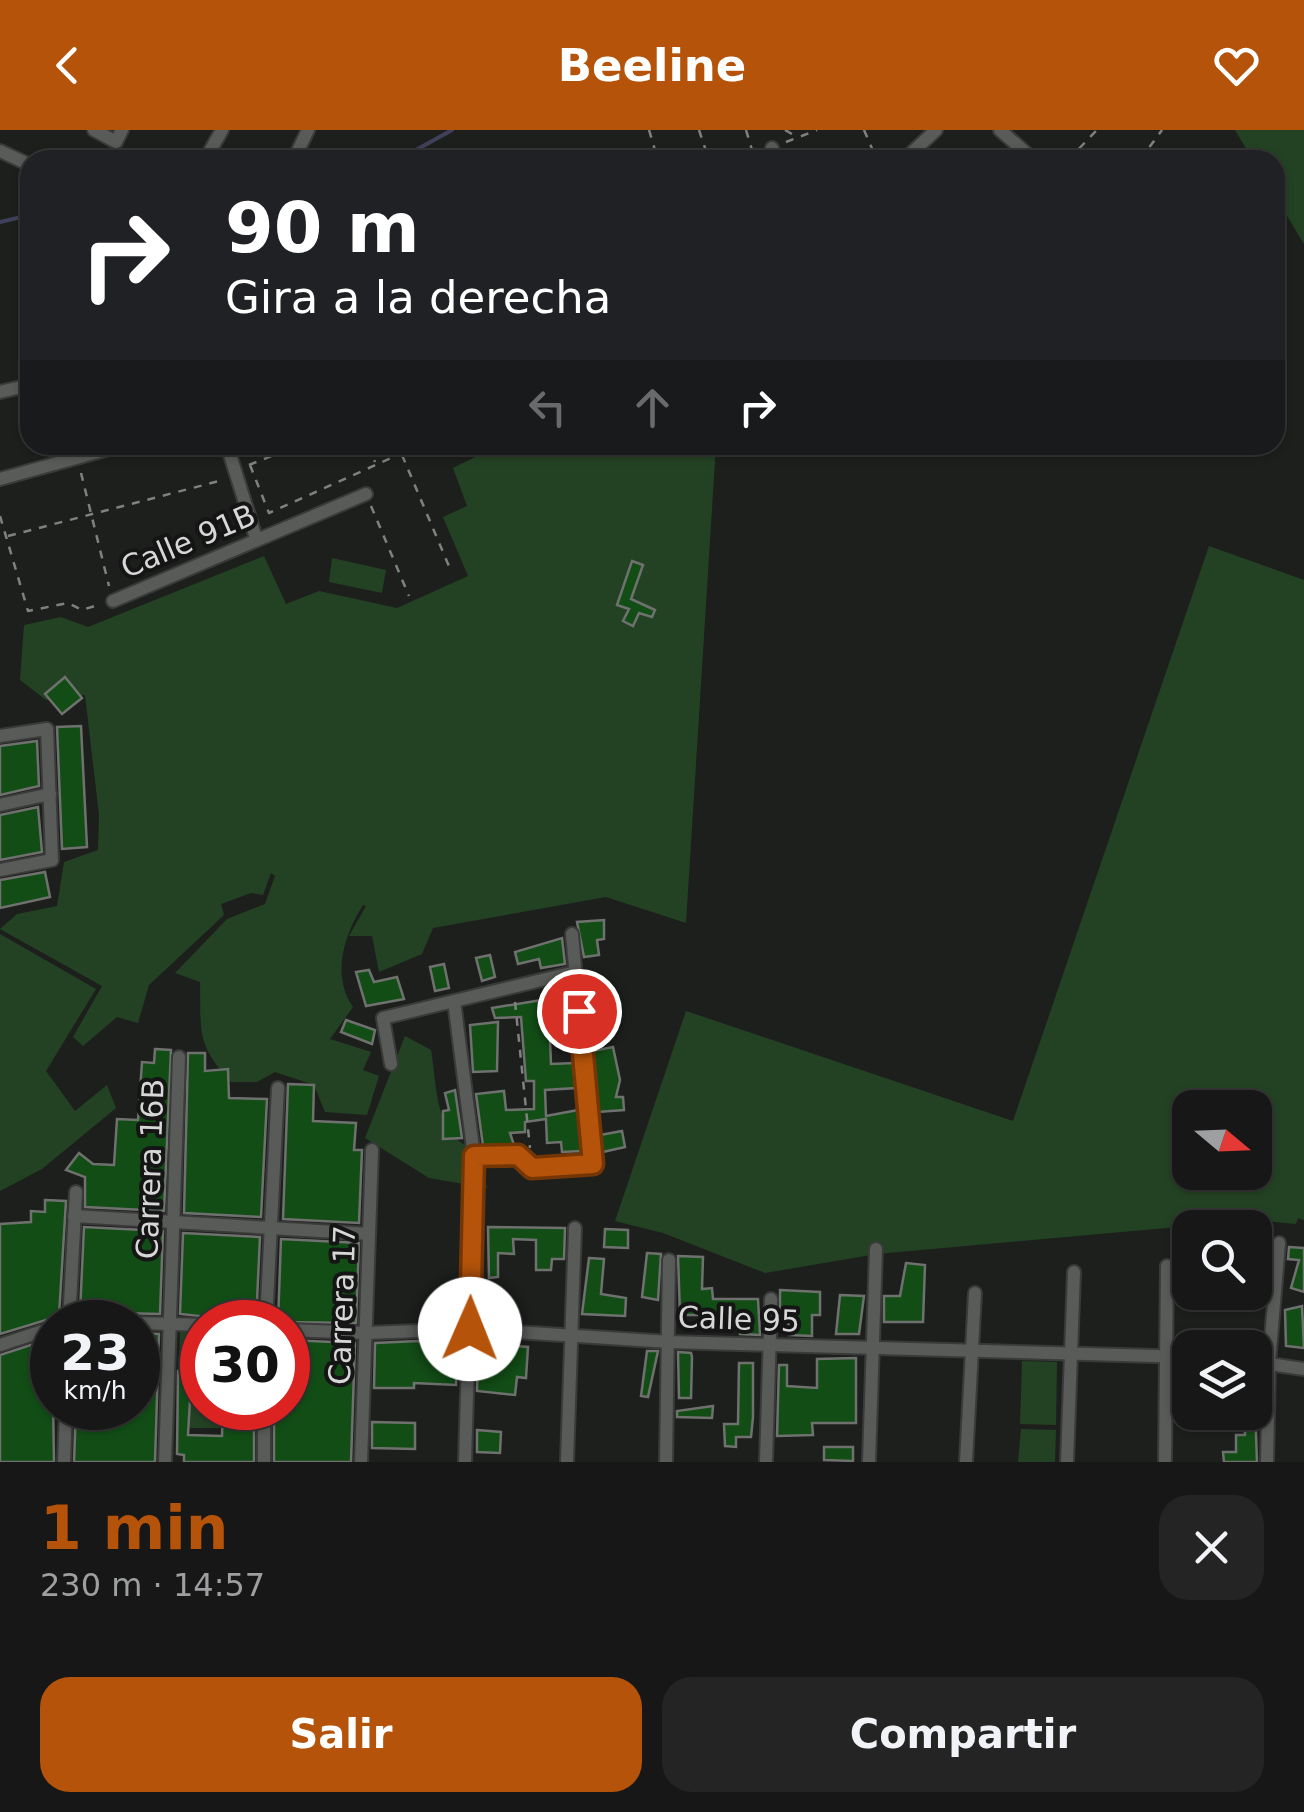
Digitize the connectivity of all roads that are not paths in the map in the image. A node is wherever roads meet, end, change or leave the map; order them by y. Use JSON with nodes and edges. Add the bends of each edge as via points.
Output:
{"nodes":[{"id":1,"x":94,"y":130,"type":"edge"},
{"id":2,"x":936,"y":130,"type":"edge"},
{"id":3,"x":1000,"y":130,"type":"edge"},
{"id":4,"x":119,"y":136,"type":"edge"},
{"id":5,"x":915,"y":150,"type":"edge"},
{"id":6,"x":1023,"y":150,"type":"edge"},
{"id":7,"x":85,"y":455,"type":"edge"},
{"id":8,"x":230,"y":455,"type":"edge"},
{"id":9,"x":0,"y":478,"type":"edge"},
{"id":10,"x":366,"y":494,"type":"road end"},
{"id":11,"x":256,"y":538,"type":"junction"},
{"id":12,"x":113,"y":601,"type":"road end"},
{"id":13,"x":0,"y":736,"type":"edge"},
{"id":14,"x":50,"y":794,"type":"junction"},
{"id":15,"x":0,"y":805,"type":"edge"},
{"id":16,"x":0,"y":870,"type":"edge"},
{"id":17,"x":572,"y":934,"type":"dead end"},
{"id":18,"x":575,"y":972,"type":"junction"},
{"id":19,"x":454,"y":1001,"type":"junction"},
{"id":20,"x":179,"y":1056,"type":"dead end"},
{"id":21,"x":391,"y":1064,"type":"dead end"},
{"id":22,"x":278,"y":1088,"type":"dead end"},
{"id":23,"x":372,"y":1150,"type":"dead end"},
{"id":24,"x":474,"y":1156,"type":"junction"},
{"id":25,"x":76,"y":1192,"type":"dead end"},
{"id":26,"x":74,"y":1216,"type":"junction"},
{"id":27,"x":172,"y":1220,"type":"junction"},
{"id":28,"x":272,"y":1228,"type":"junction"},
{"id":29,"x":574,"y":1228,"type":"dead end"},
{"id":30,"x":370,"y":1234,"type":"junction"},
{"id":31,"x":1280,"y":1242,"type":"dead end"},
{"id":32,"x":876,"y":1249,"type":"dead end"},
{"id":33,"x":670,"y":1260,"type":"dead end"},
{"id":34,"x":1168,"y":1266,"type":"dead end"},
{"id":35,"x":1074,"y":1272,"type":"dead end"},
{"id":36,"x":975,"y":1293,"type":"dead end"},
{"id":37,"x":771,"y":1299,"type":"dead end"},
{"id":38,"x":69,"y":1300,"type":"edge"},
{"id":39,"x":267,"y":1300,"type":"edge"},
{"id":40,"x":160,"y":1323,"type":"edge"},
{"id":41,"x":172,"y":1323,"type":"junction"},
{"id":42,"x":180,"y":1324,"type":"edge"},
{"id":43,"x":470,"y":1329,"type":"junction"},
{"id":44,"x":1267,"y":1330,"type":"edge"},
{"id":45,"x":310,"y":1331,"type":"edge"},
{"id":46,"x":367,"y":1333,"type":"junction"},
{"id":47,"x":30,"y":1335,"type":"edge"},
{"id":48,"x":570,"y":1336,"type":"junction"},
{"id":49,"x":670,"y":1342,"type":"junction"},
{"id":50,"x":0,"y":1345,"type":"edge"},
{"id":51,"x":769,"y":1345,"type":"junction"},
{"id":52,"x":874,"y":1349,"type":"junction"},
{"id":53,"x":970,"y":1351,"type":"junction"},
{"id":54,"x":1072,"y":1354,"type":"junction"},
{"id":55,"x":1170,"y":1356,"type":"junction"},
{"id":56,"x":1272,"y":1364,"type":"edge"},
{"id":57,"x":1304,"y":1368,"type":"edge"},
{"id":58,"x":65,"y":1430,"type":"edge"},
{"id":59,"x":264,"y":1430,"type":"edge"},
{"id":60,"x":1265,"y":1430,"type":"edge"},
{"id":61,"x":1165,"y":1460,"type":"edge"},
{"id":62,"x":64,"y":1462,"type":"edge"},
{"id":63,"x":165,"y":1462,"type":"edge"},
{"id":64,"x":264,"y":1462,"type":"edge"},
{"id":65,"x":361,"y":1462,"type":"edge"},
{"id":66,"x":465,"y":1462,"type":"edge"},
{"id":67,"x":567,"y":1462,"type":"edge"},
{"id":68,"x":666,"y":1462,"type":"edge"},
{"id":69,"x":766,"y":1462,"type":"edge"},
{"id":70,"x":869,"y":1462,"type":"edge"},
{"id":71,"x":966,"y":1462,"type":"edge"},
{"id":72,"x":1067,"y":1462,"type":"edge"},
{"id":73,"x":1267,"y":1462,"type":"edge"}],
"edges":[{"from":1,"to":4,"type":"street"},
{"from":2,"to":5,"type":"street"},
{"from":3,"to":6,"type":"street"},
{"from":7,"to":9,"type":"street"},
{"from":8,"to":11,"type":"street"},
{"from":10,"to":11,"type":"street","name":"Calle 91B"},
{"from":11,"to":12,"type":"street","name":"Calle 91B"},
{"from":13,"to":14,"type":"street","via":[[47,728]]},
{"from":14,"to":15,"type":"street"},
{"from":14,"to":16,"type":"street","via":[[52,860]]},
{"from":17,"to":18,"type":"street"},
{"from":18,"to":19,"type":"street"},
{"from":18,"to":24,"type":"street","via":[[593,1164],[532,1168],[518,1155]]},
{"from":19,"to":21,"type":"street","via":[[383,1018]]},
{"from":19,"to":24,"type":"street"},
{"from":20,"to":27,"type":"street","name":"Carrera 16B"},
{"from":22,"to":28,"type":"street"},
{"from":23,"to":30,"type":"street","name":"Carrera 17"},
{"from":24,"to":43,"type":"street"},
{"from":25,"to":26,"type":"street"},
{"from":26,"to":27,"type":"street"},
{"from":26,"to":38,"type":"street"},
{"from":27,"to":28,"type":"street"},
{"from":27,"to":41,"type":"street","name":"Carrera 16B"},
{"from":28,"to":30,"type":"street"},
{"from":28,"to":39,"type":"street"},
{"from":29,"to":48,"type":"street"},
{"from":30,"to":46,"type":"street","name":"Carrera 17"},
{"from":31,"to":44,"type":"street"},
{"from":32,"to":52,"type":"street"},
{"from":33,"to":49,"type":"street"},
{"from":34,"to":55,"type":"street"},
{"from":35,"to":54,"type":"street"},
{"from":36,"to":53,"type":"street"},
{"from":37,"to":51,"type":"street"},
{"from":40,"to":41,"type":"street"},
{"from":41,"to":42,"type":"street"},
{"from":41,"to":63,"type":"street","name":"Carrera 16B"},
{"from":43,"to":46,"type":"street","name":"Calle 95"},
{"from":43,"to":48,"type":"street","name":"Calle 95"},
{"from":43,"to":66,"type":"street"},
{"from":45,"to":46,"type":"street","name":"Calle 95"},
{"from":46,"to":65,"type":"street","name":"Carrera 17"},
{"from":47,"to":50,"type":"street"},
{"from":48,"to":49,"type":"street","name":"Calle 95"},
{"from":48,"to":67,"type":"street"},
{"from":49,"to":51,"type":"street","name":"Calle 95"},
{"from":49,"to":68,"type":"street"},
{"from":51,"to":52,"type":"street","name":"Calle 95"},
{"from":51,"to":69,"type":"street"},
{"from":52,"to":53,"type":"street","name":"Calle 95"},
{"from":52,"to":70,"type":"street"},
{"from":53,"to":54,"type":"street","name":"Calle 95"},
{"from":53,"to":71,"type":"street"},
{"from":54,"to":55,"type":"street","name":"Calle 95"},
{"from":54,"to":72,"type":"street"},
{"from":55,"to":61,"type":"street"},
{"from":56,"to":57,"type":"street"},
{"from":58,"to":62,"type":"street"},
{"from":59,"to":64,"type":"street"},
{"from":60,"to":73,"type":"street"}]}
